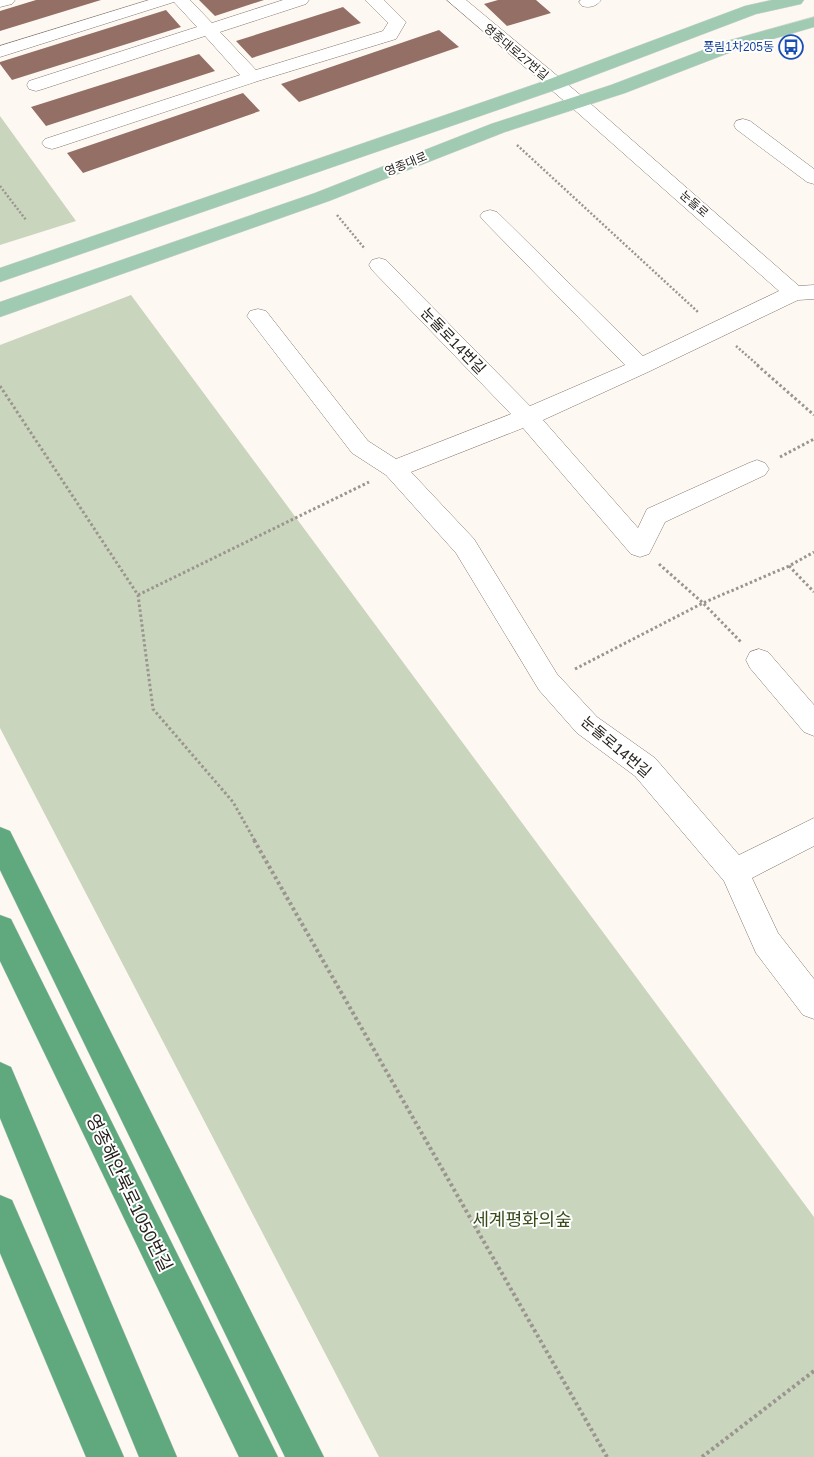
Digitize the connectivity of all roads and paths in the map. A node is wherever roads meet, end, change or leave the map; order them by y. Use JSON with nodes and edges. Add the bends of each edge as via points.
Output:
{"nodes":[{"id":1,"x":6,"y":0,"type":"edge"},
{"id":2,"x":167,"y":0,"type":"edge"},
{"id":3,"x":181,"y":0,"type":"edge"},
{"id":4,"x":300,"y":0,"type":"edge"},
{"id":5,"x":374,"y":0,"type":"edge"},
{"id":6,"x":456,"y":0,"type":"edge"},
{"id":7,"x":795,"y":0,"type":"edge"},
{"id":8,"x":0,"y":2,"type":"edge"},
{"id":9,"x":814,"y":22,"type":"edge"},
{"id":10,"x":209,"y":29,"type":"junction"},
{"id":11,"x":0,"y":52,"type":"edge"},
{"id":12,"x":252,"y":77,"type":"junction"},
{"id":13,"x":554,"y":84,"type":"junction"},
{"id":14,"x":36,"y":85,"type":"dead end"},
{"id":15,"x":577,"y":102,"type":"junction"},
{"id":16,"x":743,"y":125,"type":"dead end"},
{"id":17,"x":498,"y":128,"type":"junction"},
{"id":18,"x":52,"y":143,"type":"dead end"},
{"id":19,"x":814,"y":178,"type":"edge"},
{"id":20,"x":0,"y":186,"type":"edge"},
{"id":21,"x":322,"y":197,"type":"junction"},
{"id":22,"x":490,"y":216,"type":"dead end"},
{"id":23,"x":26,"y":220,"type":"dead end"},
{"id":24,"x":379,"y":265,"type":"joint"},
{"id":25,"x":0,"y":275,"type":"edge"},
{"id":26,"x":804,"y":292,"type":"edge"},
{"id":27,"x":0,"y":310,"type":"edge"},
{"id":28,"x":258,"y":316,"type":"dead end"},
{"id":29,"x":718,"y":330,"type":"junction"},
{"id":30,"x":640,"y":367,"type":"junction"},
{"id":31,"x":0,"y":386,"type":"edge"},
{"id":32,"x":814,"y":415,"type":"edge"},
{"id":33,"x":527,"y":417,"type":"junction"},
{"id":34,"x":814,"y":439,"type":"edge"},
{"id":35,"x":394,"y":469,"type":"junction"},
{"id":36,"x":757,"y":469,"type":"joint"},
{"id":37,"x":640,"y":547,"type":"junction"},
{"id":38,"x":814,"y":552,"type":"edge"},
{"id":39,"x":789,"y":566,"type":"junction"},
{"id":40,"x":814,"y":592,"type":"edge"},
{"id":41,"x":138,"y":595,"type":"junction"},
{"id":42,"x":703,"y":603,"type":"junction"},
{"id":43,"x":759,"y":660,"type":"joint"},
{"id":44,"x":548,"y":682,"type":"junction"},
{"id":45,"x":814,"y":724,"type":"edge"},
{"id":46,"x":814,"y":832,"type":"edge"},
{"id":47,"x":0,"y":840,"type":"edge"},
{"id":48,"x":735,"y":872,"type":"junction"},
{"id":49,"x":0,"y":929,"type":"edge"},
{"id":50,"x":814,"y":1004,"type":"edge"},
{"id":51,"x":0,"y":1078,"type":"edge"},
{"id":52,"x":0,"y":1212,"type":"edge"},
{"id":53,"x":814,"y":1370,"type":"edge"},
{"id":54,"x":105,"y":1457,"type":"edge"},
{"id":55,"x":158,"y":1457,"type":"edge"},
{"id":56,"x":259,"y":1457,"type":"edge"},
{"id":57,"x":305,"y":1457,"type":"edge"},
{"id":58,"x":607,"y":1457,"type":"edge"},
{"id":59,"x":702,"y":1457,"type":"edge"}],
"edges":[{"from":1,"to":8,"type":"street"},
{"from":2,"to":11,"type":"street"},
{"from":3,"to":10,"type":"street"},
{"from":4,"to":10,"type":"street"},
{"from":5,"to":12,"type":"street","via":[[397,22],[390,35]]},
{"from":6,"to":13,"type":"street","name":"영종대로27번길"},
{"from":7,"to":13,"type":"main road","name":"영종대로","via":[[751,10]]},
{"from":9,"to":15,"type":"main road","name":"영종대로","via":[[733,45]]},
{"from":10,"to":12,"type":"street"},
{"from":10,"to":14,"type":"street"},
{"from":12,"to":18,"type":"street"},
{"from":13,"to":15,"type":"street","name":"영종대로27번길"},
{"from":13,"to":25,"type":"main road","name":"영종대로"},
{"from":15,"to":17,"type":"main road","name":"영종대로"},
{"from":15,"to":26,"type":"street","name":"눈돌로"},
{"from":16,"to":19,"type":"street"},
{"from":17,"to":21,"type":"main road","name":"영종대로"},
{"from":17,"to":29,"type":"path"},
{"from":20,"to":23,"type":"path"},
{"from":21,"to":24,"type":"path"},
{"from":21,"to":27,"type":"main road","name":"영종대로"},
{"from":22,"to":30,"type":"street"},
{"from":24,"to":33,"type":"street","name":"눈돌로14번길"},
{"from":26,"to":29,"type":"street"},
{"from":28,"to":35,"type":"street","name":"눈돌로14번길","via":[[360,447]]},
{"from":29,"to":30,"type":"street"},
{"from":29,"to":32,"type":"path"},
{"from":30,"to":33,"type":"street"},
{"from":31,"to":41,"type":"path"},
{"from":33,"to":35,"type":"street"},
{"from":33,"to":37,"type":"street","name":"눈돌로14번길"},
{"from":34,"to":36,"type":"path"},
{"from":35,"to":41,"type":"path"},
{"from":35,"to":44,"type":"street","name":"눈돌로14번길","via":[[465,546]]},
{"from":36,"to":37,"type":"street","via":[[656,516]]},
{"from":37,"to":42,"type":"path"},
{"from":38,"to":39,"type":"path"},
{"from":39,"to":40,"type":"path"},
{"from":39,"to":42,"type":"path"},
{"from":41,"to":58,"type":"path","via":[[153,709],[233,802]]},
{"from":42,"to":43,"type":"path"},
{"from":42,"to":44,"type":"path"},
{"from":43,"to":45,"type":"street"},
{"from":44,"to":48,"type":"street","name":"눈돌로14번길","via":[[587,724],[645,767]]},
{"from":46,"to":48,"type":"street"},
{"from":47,"to":57,"type":"highway"},
{"from":48,"to":50,"type":"street","name":"눈돌로14번길","via":[[767,943]]},
{"from":49,"to":56,"type":"highway","name":"영종해안북로1050번길"},
{"from":51,"to":55,"type":"highway"},
{"from":52,"to":54,"type":"highway"},
{"from":53,"to":59,"type":"path"}]}
